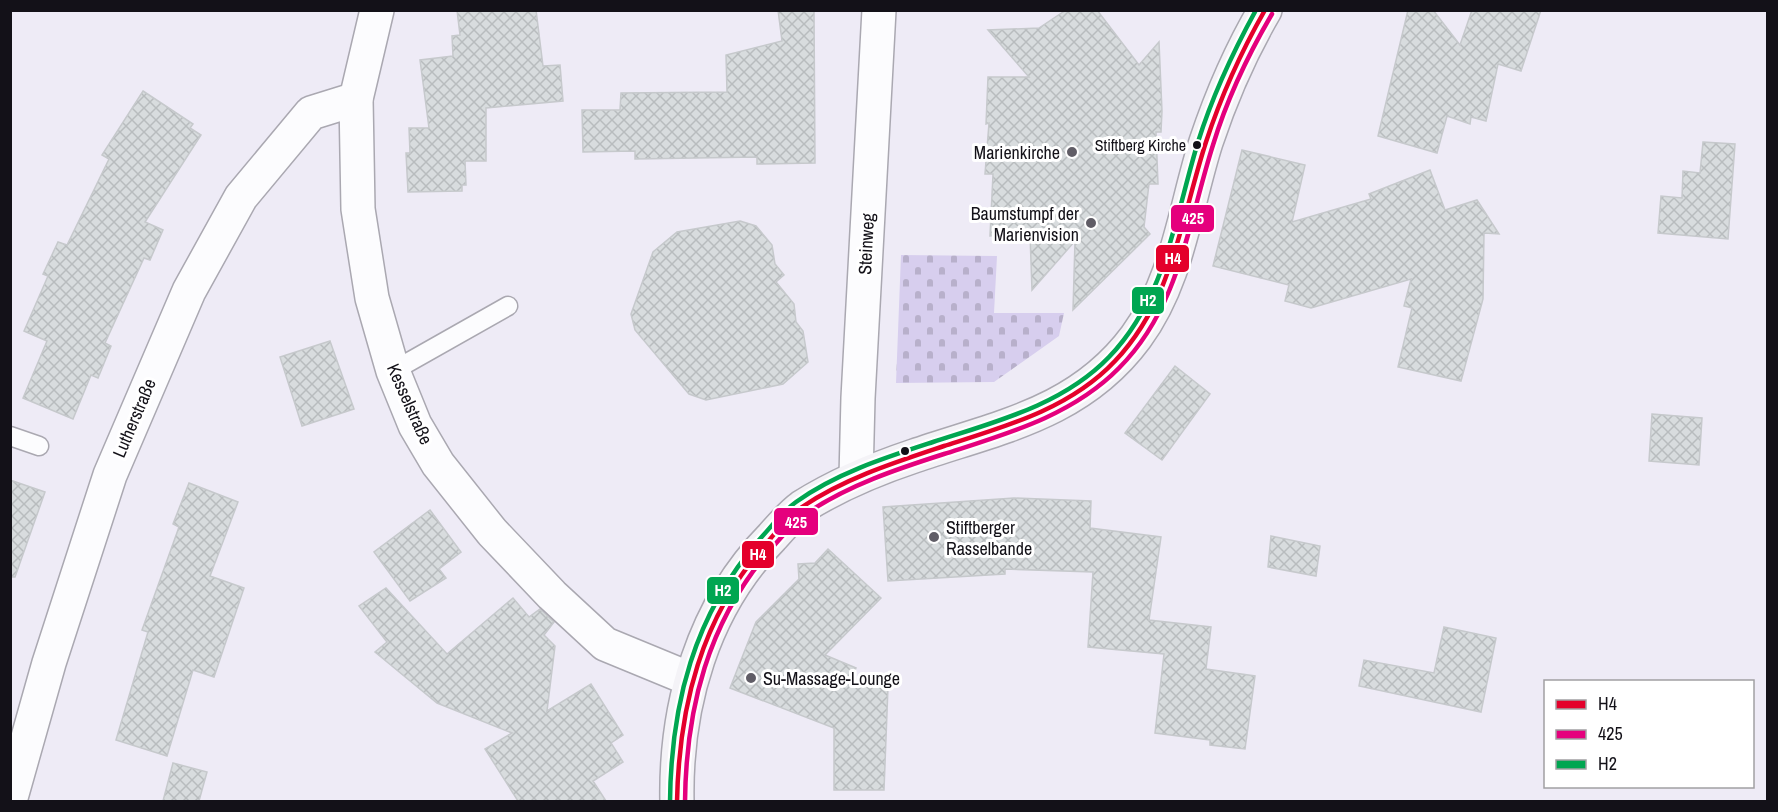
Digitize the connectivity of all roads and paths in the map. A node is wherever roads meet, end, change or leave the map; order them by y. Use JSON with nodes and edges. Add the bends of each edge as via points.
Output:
{"nodes":[{"id":1,"x":377,"y":10,"type":"edge"},
{"id":2,"x":879,"y":10,"type":"edge"},
{"id":3,"x":1265,"y":10,"type":"edge"},
{"id":4,"x":357,"y":99,"type":"junction"},
{"id":5,"x":508,"y":306,"type":"dead end"},
{"id":6,"x":393,"y":372,"type":"junction"},
{"id":7,"x":10,"y":436,"type":"edge"},
{"id":8,"x":39,"y":446,"type":"dead end"},
{"id":9,"x":856,"y":477,"type":"junction"},
{"id":10,"x":690,"y":679,"type":"junction"},
{"id":11,"x":10,"y":801,"type":"edge"},
{"id":12,"x":677,"y":801,"type":"edge"}],
"edges":[{"from":1,"to":4,"type":"street","name":"Kesselstraße"},
{"from":2,"to":9,"type":"street","name":"Steinweg"},
{"from":3,"to":9,"type":"street","via":[[1235,70],[1207,141],[1177,250],[1159,298],[1136,338],[1070,399],[1027,420]]},
{"from":4,"to":6,"type":"street","name":"Kesselstraße","via":[[358,209],[372,298]]},
{"from":4,"to":11,"type":"street","name":"Lutherstraße","via":[[311,113],[242,197],[189,291],[110,476],[49,663]]},
{"from":5,"to":6,"type":"lane"},
{"from":6,"to":10,"type":"street","name":"Kesselstraße","via":[[415,425],[438,464],[492,532],[552,595],[605,644]]},
{"from":7,"to":8,"type":"lane"},
{"from":9,"to":10,"type":"street","via":[[800,508],[761,548],[730,588],[707,632]]},
{"from":10,"to":12,"type":"street"}]}
